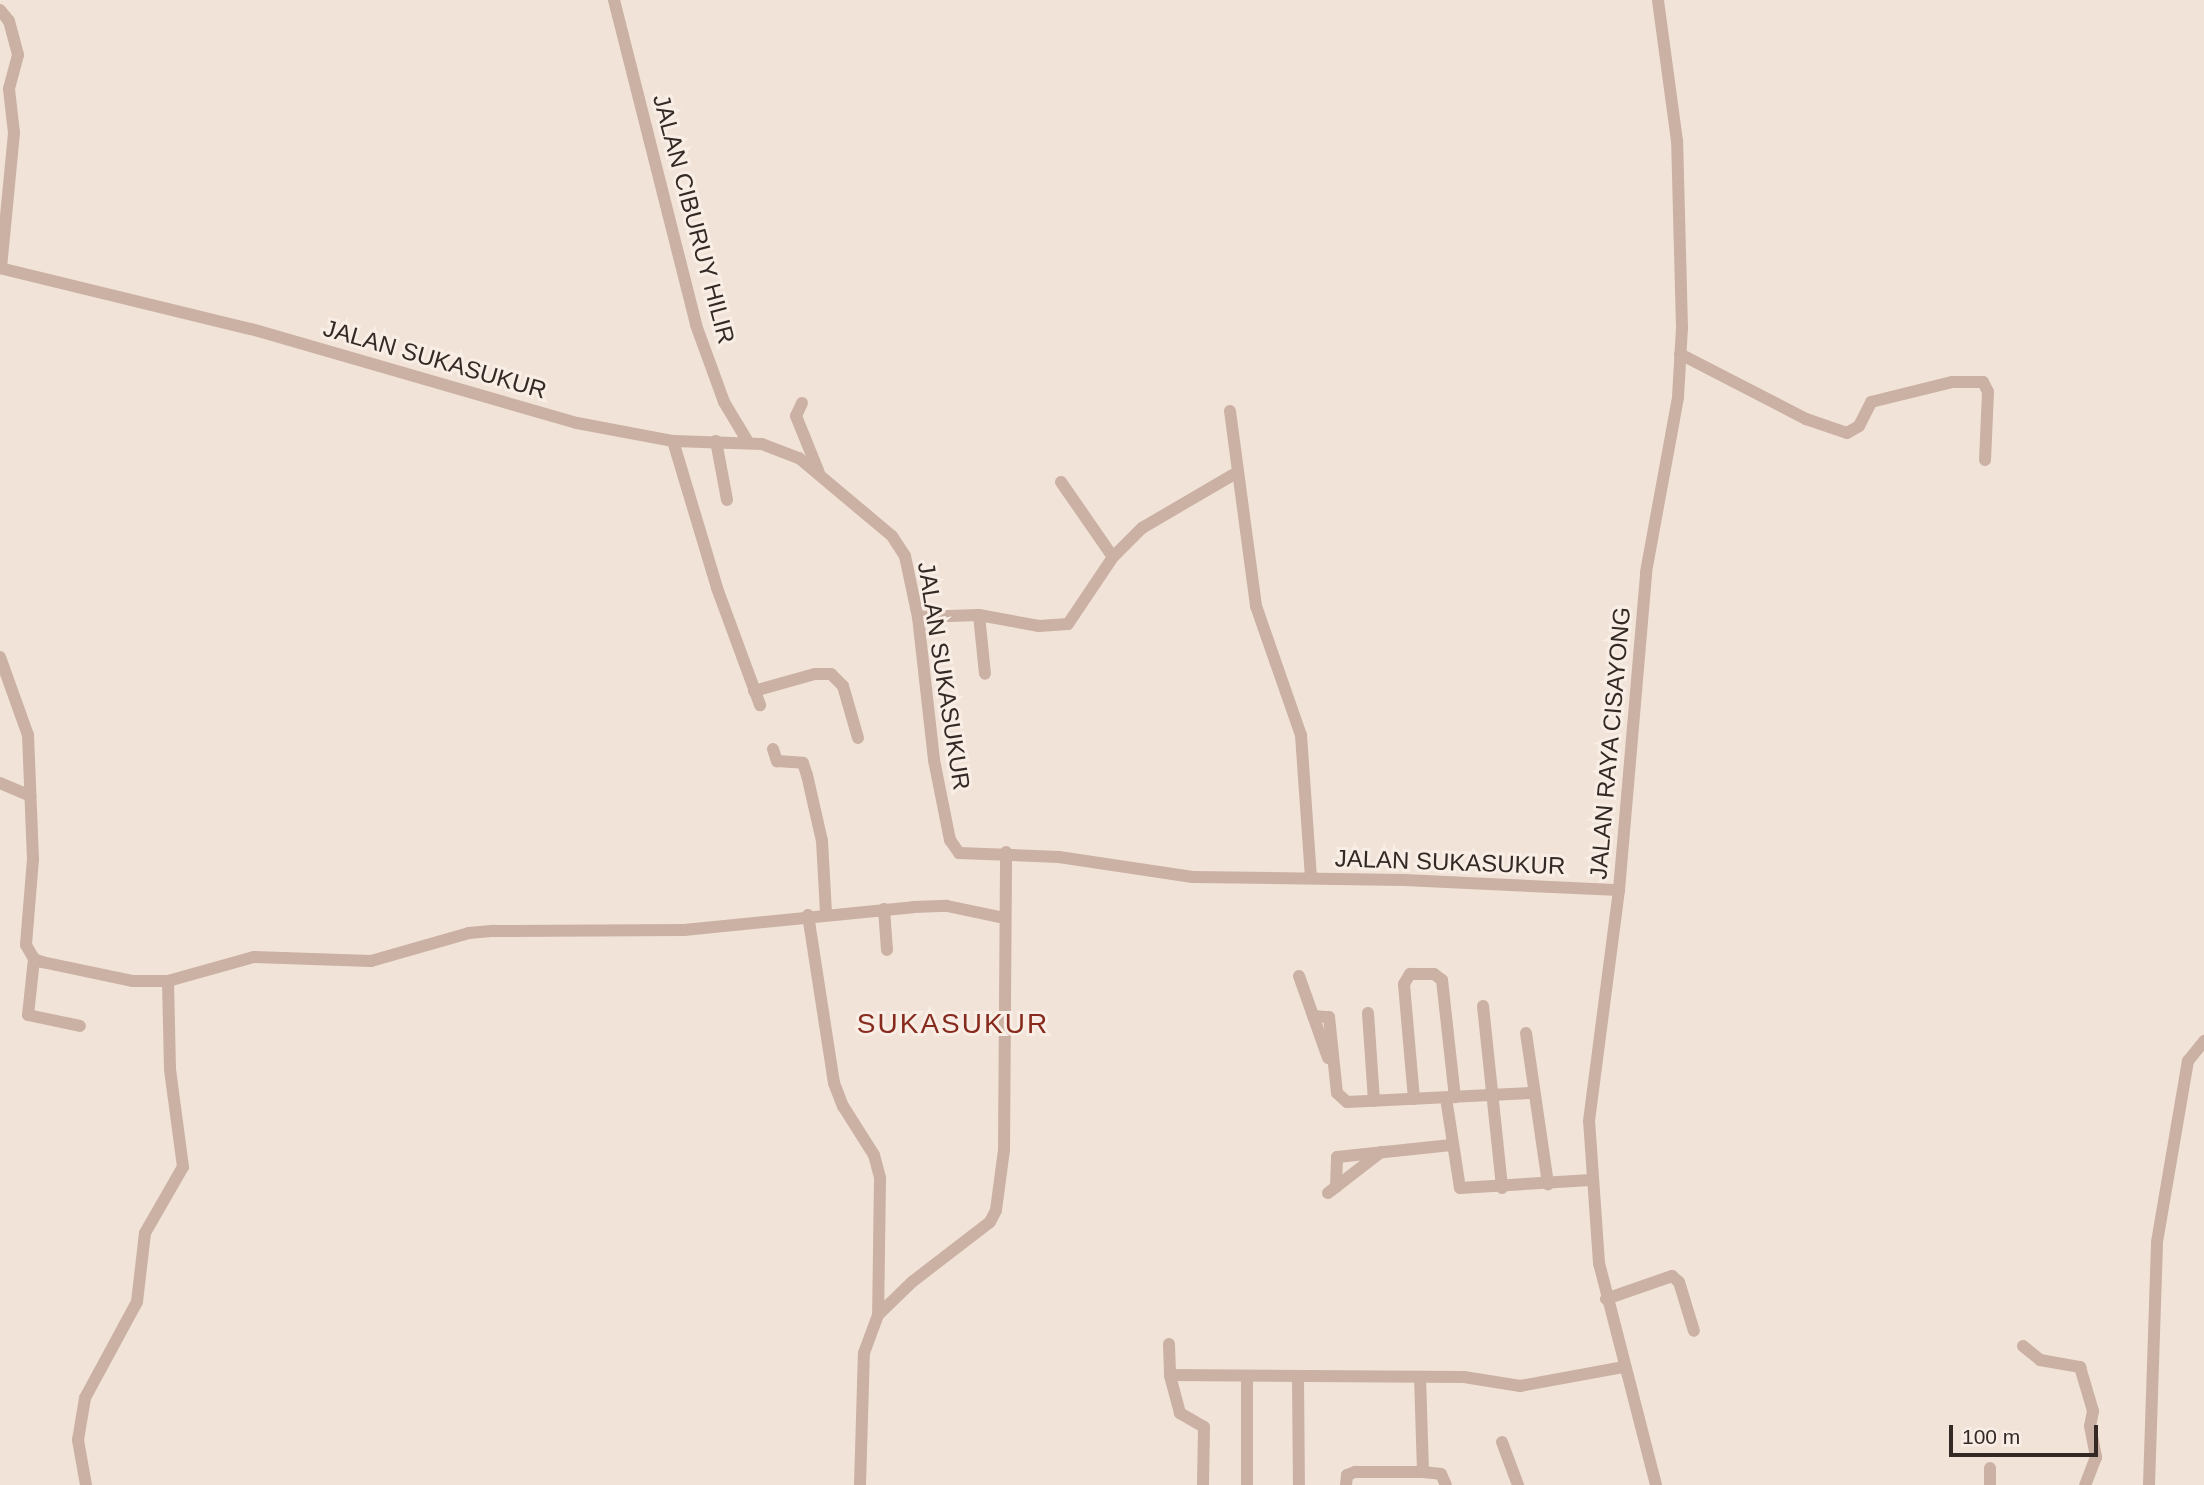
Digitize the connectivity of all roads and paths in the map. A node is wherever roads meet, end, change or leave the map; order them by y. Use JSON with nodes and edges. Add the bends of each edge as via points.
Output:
{"nodes":[{"id":1,"x":614,"y":0,"type":"edge"},
{"id":2,"x":1658,"y":0,"type":"edge"},
{"id":3,"x":0,"y":10,"type":"edge"},
{"id":4,"x":1,"y":268,"type":"edge"},
{"id":5,"x":1680,"y":354,"type":"junction"},
{"id":6,"x":802,"y":404,"type":"dead end"},
{"id":7,"x":1230,"y":411,"type":"dead end"},
{"id":8,"x":716,"y":441,"type":"junction"},
{"id":9,"x":673,"y":442,"type":"junction"},
{"id":10,"x":748,"y":442,"type":"junction"},
{"id":11,"x":1985,"y":460,"type":"dead end"},
{"id":12,"x":1238,"y":472,"type":"junction"},
{"id":13,"x":821,"y":476,"type":"junction"},
{"id":14,"x":1061,"y":482,"type":"dead end"},
{"id":15,"x":727,"y":500,"type":"dead end"},
{"id":16,"x":1113,"y":557,"type":"junction"},
{"id":17,"x":979,"y":615,"type":"junction"},
{"id":18,"x":918,"y":617,"type":"junction"},
{"id":19,"x":0,"y":657,"type":"edge"},
{"id":20,"x":985,"y":674,"type":"dead end"},
{"id":21,"x":754,"y":691,"type":"junction"},
{"id":22,"x":760,"y":705,"type":"dead end"},
{"id":23,"x":858,"y":738,"type":"dead end"},
{"id":24,"x":773,"y":749,"type":"dead end"},
{"id":25,"x":0,"y":783,"type":"edge"},
{"id":26,"x":30,"y":796,"type":"junction"},
{"id":27,"x":1006,"y":852,"type":"junction"},
{"id":28,"x":1311,"y":878,"type":"junction"},
{"id":29,"x":1619,"y":890,"type":"junction"},
{"id":30,"x":884,"y":909,"type":"junction"},
{"id":31,"x":826,"y":913,"type":"junction"},
{"id":32,"x":808,"y":915,"type":"junction"},
{"id":33,"x":1004,"y":918,"type":"junction"},
{"id":34,"x":887,"y":950,"type":"dead end"},
{"id":35,"x":34,"y":959,"type":"junction"},
{"id":36,"x":1299,"y":976,"type":"dead end"},
{"id":37,"x":168,"y":981,"type":"junction"},
{"id":38,"x":1483,"y":1006,"type":"dead end"},
{"id":39,"x":1368,"y":1013,"type":"dead end"},
{"id":40,"x":80,"y":1026,"type":"dead end"},
{"id":41,"x":1526,"y":1033,"type":"dead end"},
{"id":42,"x":2204,"y":1041,"type":"edge"},
{"id":43,"x":1534,"y":1093,"type":"junction"},
{"id":44,"x":1491,"y":1094,"type":"junction"},
{"id":45,"x":1450,"y":1098,"type":"junction"},
{"id":46,"x":1414,"y":1099,"type":"junction"},
{"id":47,"x":1374,"y":1101,"type":"junction"},
{"id":48,"x":1451,"y":1145,"type":"junction"},
{"id":49,"x":1381,"y":1151,"type":"junction"},
{"id":50,"x":1591,"y":1180,"type":"junction"},
{"id":51,"x":1548,"y":1184,"type":"junction"},
{"id":52,"x":1502,"y":1188,"type":"junction"},
{"id":53,"x":1606,"y":1299,"type":"junction"},
{"id":54,"x":878,"y":1315,"type":"junction"},
{"id":55,"x":1694,"y":1331,"type":"dead end"},
{"id":56,"x":1169,"y":1344,"type":"dead end"},
{"id":57,"x":2023,"y":1346,"type":"dead end"},
{"id":58,"x":1623,"y":1367,"type":"junction"},
{"id":59,"x":1170,"y":1375,"type":"junction"},
{"id":60,"x":1247,"y":1377,"type":"junction"},
{"id":61,"x":1420,"y":1377,"type":"junction"},
{"id":62,"x":1298,"y":1378,"type":"junction"},
{"id":63,"x":1502,"y":1442,"type":"dead end"},
{"id":64,"x":1990,"y":1468,"type":"dead end"},
{"id":65,"x":1423,"y":1472,"type":"junction"},
{"id":66,"x":1394,"y":1479,"type":"edge"},
{"id":67,"x":86,"y":1485,"type":"edge"},
{"id":68,"x":860,"y":1485,"type":"edge"},
{"id":69,"x":1203,"y":1485,"type":"edge"},
{"id":70,"x":1247,"y":1485,"type":"edge"},
{"id":71,"x":1299,"y":1485,"type":"edge"},
{"id":72,"x":1346,"y":1485,"type":"edge"},
{"id":73,"x":1446,"y":1485,"type":"edge"},
{"id":74,"x":1518,"y":1485,"type":"edge"},
{"id":75,"x":1656,"y":1485,"type":"edge"},
{"id":76,"x":1990,"y":1485,"type":"edge"},
{"id":77,"x":2085,"y":1485,"type":"edge"},
{"id":78,"x":2149,"y":1485,"type":"edge"}],
"edges":[{"from":1,"to":10,"type":"street","name":"JALAN CIBURUY HILIR","via":[[696,325],[724,402]]},
{"from":2,"to":5,"type":"street","name":"JALAN RAYA CISAYONG","via":[[1677,141]]},
{"from":3,"to":4,"type":"street","via":[[9,21],[18,55],[9,89],[14,133]]},
{"from":4,"to":9,"type":"street","name":"JALAN SUKASUKUR","via":[[251,329],[576,423]]},
{"from":5,"to":11,"type":"street","via":[[1807,419],[1847,433],[1859,426],[1871,402],[1952,382],[1983,382],[1988,391]]},
{"from":5,"to":29,"type":"street","name":"JALAN RAYA CISAYONG","via":[[1669,458],[1646,572]]},
{"from":6,"to":13,"type":"street","via":[[796,416]]},
{"from":7,"to":12,"type":"street"},
{"from":8,"to":9,"type":"street","name":"JALAN SUKASUKUR"},
{"from":8,"to":10,"type":"street","name":"JALAN SUKASUKUR"},
{"from":8,"to":15,"type":"street"},
{"from":9,"to":21,"type":"street"},
{"from":10,"to":13,"type":"street","name":"JALAN SUKASUKUR","via":[[799,458]]},
{"from":12,"to":16,"type":"street","via":[[1157,516]]},
{"from":12,"to":28,"type":"street","via":[[1256,606],[1301,735]]},
{"from":13,"to":18,"type":"street","name":"JALAN SUKASUKUR","via":[[901,547]]},
{"from":14,"to":16,"type":"street"},
{"from":16,"to":17,"type":"street","via":[[1068,624],[1039,626]]},
{"from":17,"to":18,"type":"street"},
{"from":17,"to":20,"type":"street"},
{"from":18,"to":27,"type":"street","name":"JALAN SUKASUKUR","via":[[925,709],[950,840],[953,848],[966,855]]},
{"from":19,"to":26,"type":"street","via":[[27,725]]},
{"from":21,"to":22,"type":"street"},
{"from":21,"to":23,"type":"street","via":[[831,674],[843,686]]},
{"from":24,"to":31,"type":"street","via":[[777,761],[803,763],[807,775],[822,841]]},
{"from":25,"to":26,"type":"street"},
{"from":26,"to":35,"type":"street","via":[[33,859],[26,939]]},
{"from":27,"to":28,"type":"street","name":"JALAN SUKASUKUR","via":[[1193,877]]},
{"from":27,"to":33,"type":"street"},
{"from":28,"to":29,"type":"street","name":"JALAN SUKASUKUR"},
{"from":29,"to":50,"type":"street","name":"JALAN RAYA CISAYONG","via":[[1589,1121]]},
{"from":30,"to":31,"type":"street"},
{"from":30,"to":33,"type":"street","via":[[947,906]]},
{"from":30,"to":34,"type":"street"},
{"from":31,"to":32,"type":"street"},
{"from":32,"to":37,"type":"street","via":[[684,930],[468,933],[372,961],[254,957]]},
{"from":32,"to":54,"type":"street","via":[[834,1083],[843,1107],[874,1155],[880,1178]]},
{"from":33,"to":54,"type":"street","via":[[1004,1150],[996,1210],[990,1222],[912,1282]]},
{"from":35,"to":37,"type":"street","via":[[132,981]]},
{"from":35,"to":40,"type":"street","via":[[28,1015]]},
{"from":36,"to":47,"type":"street","via":[[1313,1016],[1329,1017],[1335,1078],[1342,1100]]},
{"from":37,"to":67,"type":"street","via":[[170,1069],[183,1167],[145,1233],[137,1302],[85,1398],[78,1440]]},
{"from":38,"to":44,"type":"street"},
{"from":39,"to":47,"type":"street"},
{"from":41,"to":43,"type":"street"},
{"from":42,"to":78,"type":"street","via":[[2188,1061],[2157,1242]]},
{"from":43,"to":44,"type":"street"},
{"from":43,"to":51,"type":"street"},
{"from":44,"to":45,"type":"street"},
{"from":44,"to":52,"type":"street"},
{"from":45,"to":46,"type":"street"},
{"from":45,"to":46,"type":"street","via":[[1442,980],[1434,974],[1410,974],[1404,985]]},
{"from":45,"to":48,"type":"street"},
{"from":46,"to":47,"type":"street"},
{"from":48,"to":49,"type":"street"},
{"from":48,"to":52,"type":"street","via":[[1460,1188]]},
{"from":49,"to":49,"type":"street","via":[[1332,1190],[1337,1157]]},
{"from":50,"to":51,"type":"street"},
{"from":50,"to":53,"type":"street","name":"JALAN RAYA CISAYONG"},
{"from":51,"to":52,"type":"street"},
{"from":53,"to":55,"type":"street","via":[[1672,1276],[1679,1282]]},
{"from":53,"to":58,"type":"street","name":"JALAN RAYA CISAYONG"},
{"from":54,"to":68,"type":"street","via":[[864,1353]]},
{"from":56,"to":59,"type":"street"},
{"from":57,"to":77,"type":"street","via":[[2040,1360],[2080,1367],[2094,1410],[2090,1426],[2096,1457]]},
{"from":58,"to":61,"type":"street","via":[[1520,1386],[1464,1377]]},
{"from":58,"to":75,"type":"street","name":"JALAN RAYA CISAYONG"},
{"from":59,"to":60,"type":"street"},
{"from":59,"to":69,"type":"street","via":[[1180,1413],[1204,1427]]},
{"from":60,"to":62,"type":"street"},
{"from":60,"to":70,"type":"street"},
{"from":61,"to":62,"type":"street"},
{"from":61,"to":65,"type":"street"},
{"from":62,"to":71,"type":"street"},
{"from":63,"to":74,"type":"street"},
{"from":64,"to":76,"type":"street"},
{"from":65,"to":66,"type":"street"},
{"from":65,"to":73,"type":"street","via":[[1441,1474]]},
{"from":66,"to":72,"type":"street","via":[[1351,1473]]}]}
